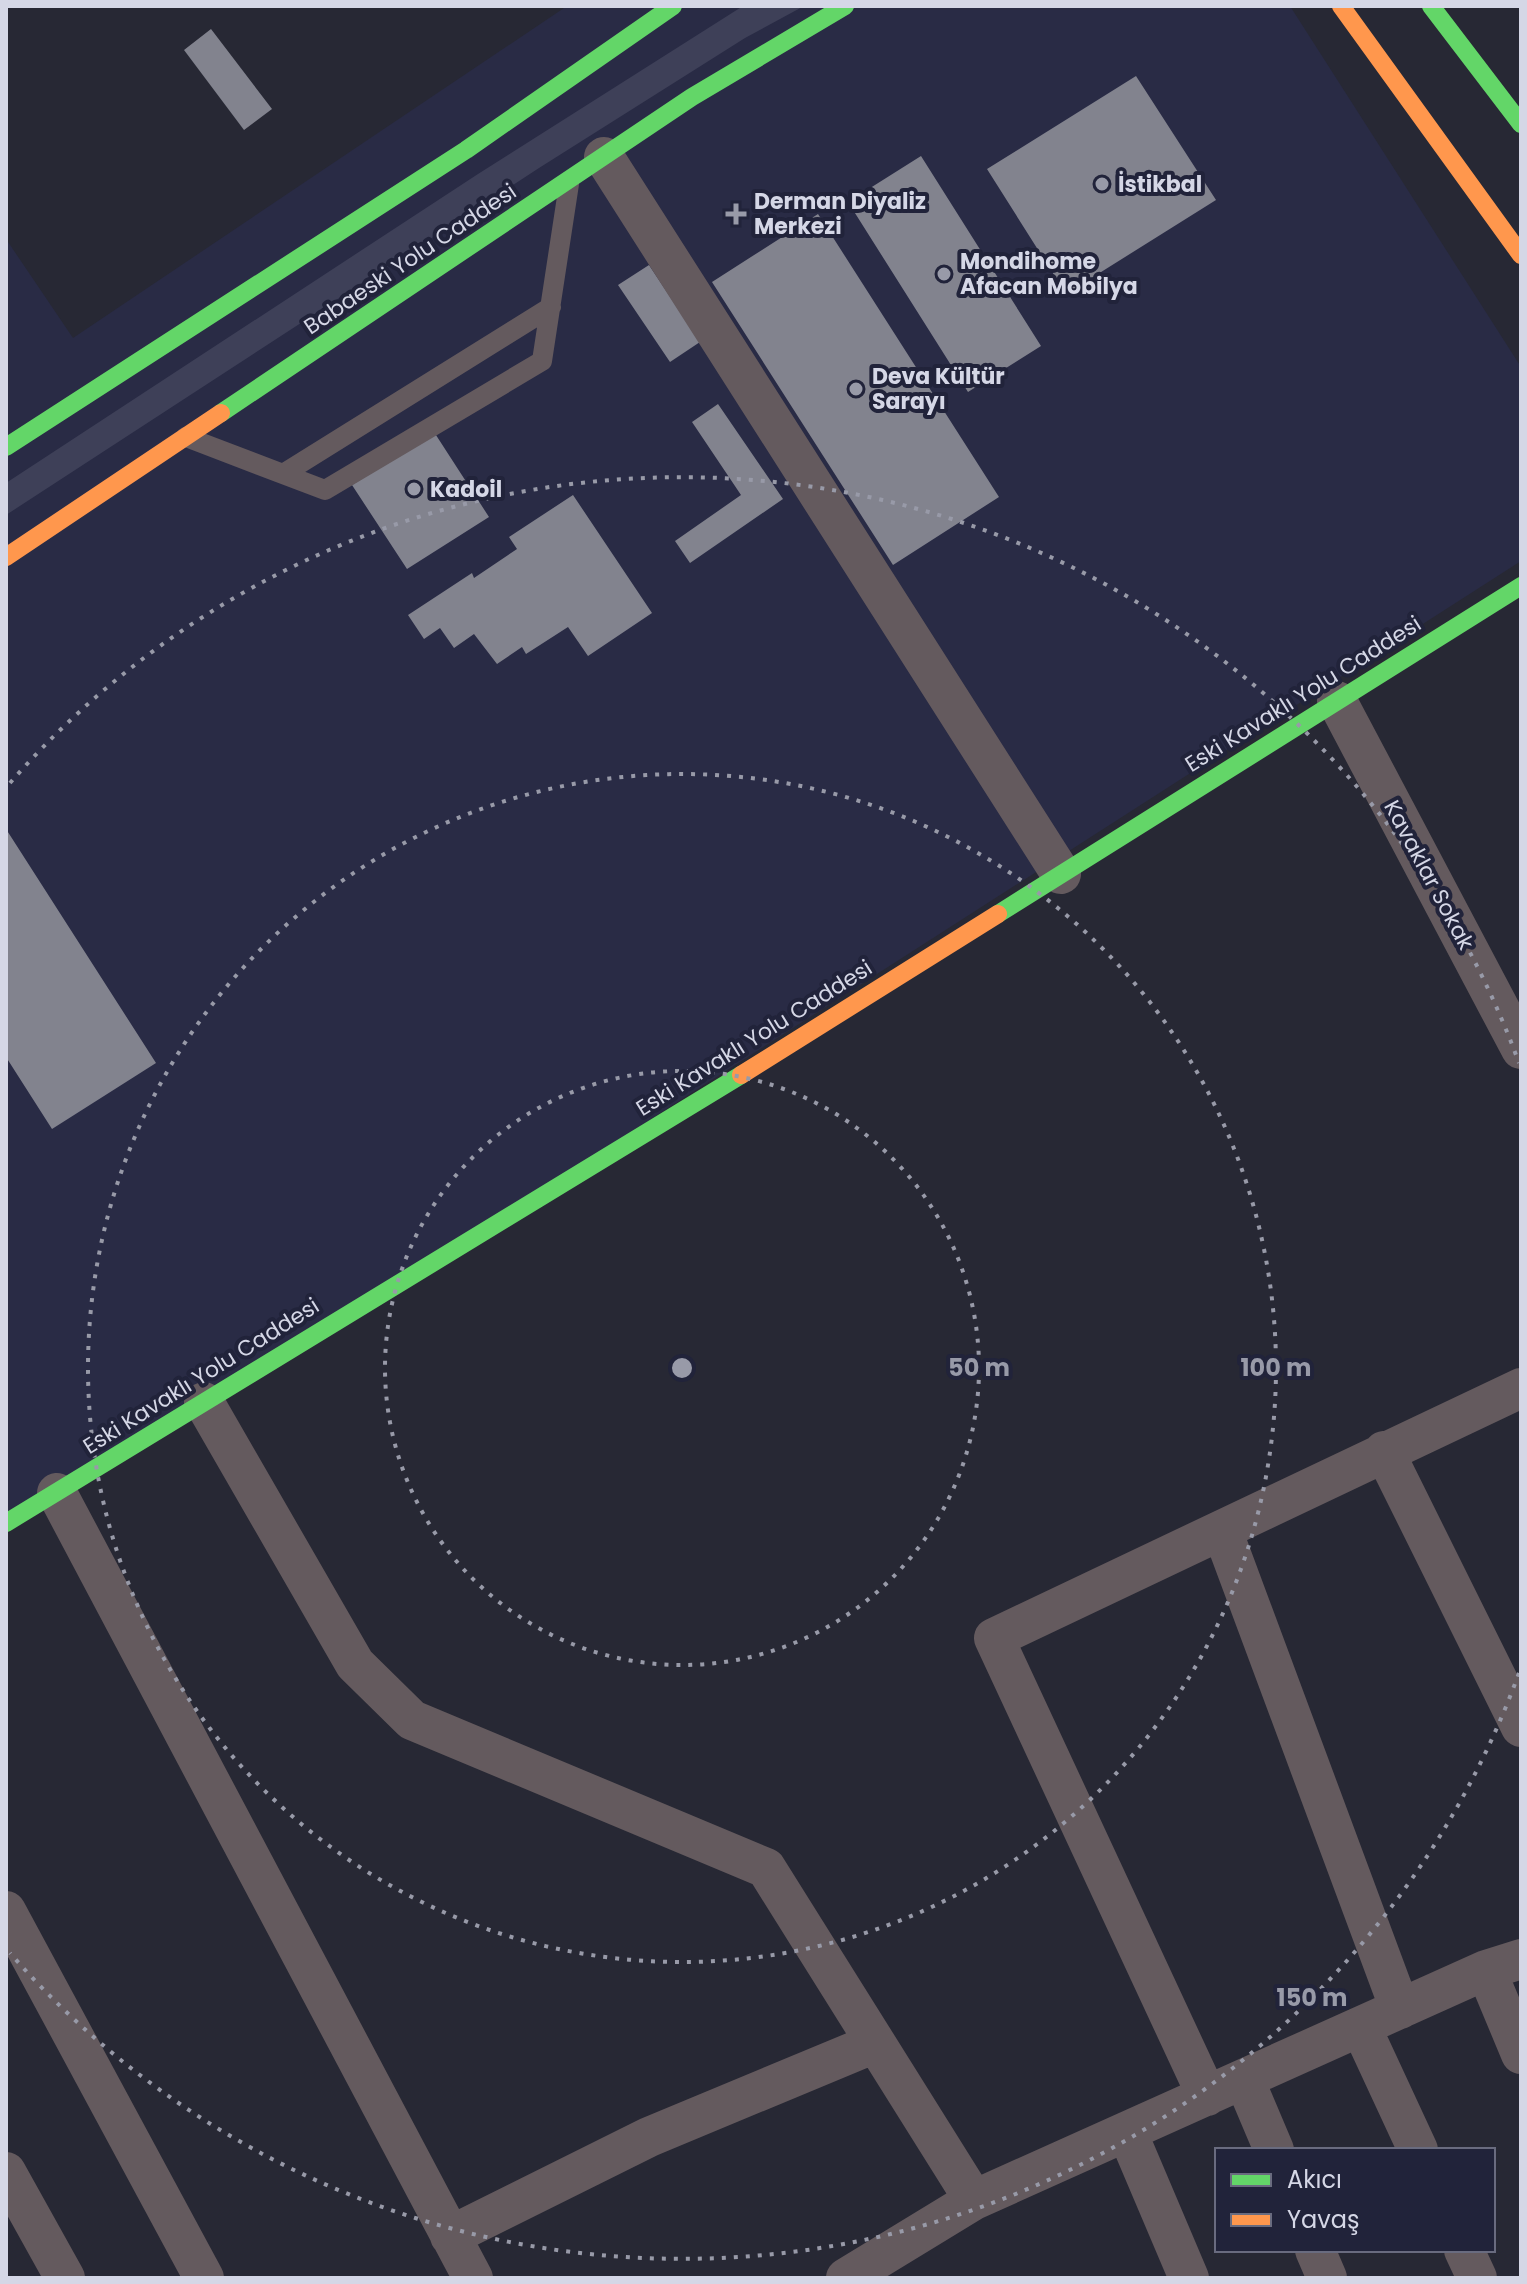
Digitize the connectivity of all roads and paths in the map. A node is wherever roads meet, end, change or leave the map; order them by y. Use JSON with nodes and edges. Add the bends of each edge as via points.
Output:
{"nodes":[{"id":1,"x":673,"y":6,"type":"edge"},
{"id":2,"x":845,"y":6,"type":"edge"},
{"id":3,"x":1341,"y":6,"type":"edge"},
{"id":4,"x":1431,"y":6,"type":"edge"},
{"id":5,"x":1521,"y":124,"type":"edge"},
{"id":6,"x":604,"y":157,"type":"junction"},
{"id":7,"x":570,"y":180,"type":"junction"},
{"id":8,"x":1521,"y":255,"type":"edge"},
{"id":9,"x":551,"y":307,"type":"junction"},
{"id":10,"x":186,"y":437,"type":"junction"},
{"id":11,"x":6,"y":447,"type":"edge"},
{"id":12,"x":283,"y":474,"type":"junction"},
{"id":13,"x":6,"y":557,"type":"edge"},
{"id":14,"x":1521,"y":586,"type":"edge"},
{"id":15,"x":1337,"y":701,"type":"junction"},
{"id":16,"x":1061,"y":874,"type":"junction"},
{"id":17,"x":1521,"y":1049,"type":"edge"},
{"id":18,"x":1521,"y":1388,"type":"edge"},
{"id":19,"x":204,"y":1402,"type":"junction"},
{"id":20,"x":1384,"y":1451,"type":"junction"},
{"id":21,"x":57,"y":1493,"type":"junction"},
{"id":22,"x":6,"y":1523,"type":"edge"},
{"id":23,"x":1222,"y":1530,"type":"junction"},
{"id":24,"x":1521,"y":1727,"type":"edge"},
{"id":25,"x":6,"y":1911,"type":"edge"},
{"id":26,"x":1504,"y":1965,"type":"edge"},
{"id":27,"x":1400,"y":2009,"type":"junction"},
{"id":28,"x":1361,"y":2027,"type":"junction"},
{"id":29,"x":875,"y":2043,"type":"junction"},
{"id":30,"x":1521,"y":2054,"type":"edge"},
{"id":31,"x":1244,"y":2079,"type":"junction"},
{"id":32,"x":1207,"y":2096,"type":"junction"},
{"id":33,"x":1127,"y":2132,"type":"junction"},
{"id":34,"x":1273,"y":2148,"type":"edge"},
{"id":35,"x":1417,"y":2148,"type":"edge"},
{"id":36,"x":6,"y":2172,"type":"edge"},
{"id":37,"x":974,"y":2200,"type":"junction"},
{"id":38,"x":450,"y":2236,"type":"junction"},
{"id":39,"x":1316,"y":2252,"type":"edge"},
{"id":40,"x":1465,"y":2252,"type":"edge"},
{"id":41,"x":65,"y":2278,"type":"edge"},
{"id":42,"x":204,"y":2278,"type":"edge"},
{"id":43,"x":473,"y":2278,"type":"edge"},
{"id":44,"x":846,"y":2278,"type":"edge"},
{"id":45,"x":1189,"y":2278,"type":"edge"},
{"id":46,"x":1327,"y":2278,"type":"edge"},
{"id":47,"x":1477,"y":2278,"type":"edge"}],
"edges":[{"from":1,"to":11,"type":"main road","via":[[466,150]]},
{"from":2,"to":6,"type":"main road","name":"Babaeski Yolu Caddesi","via":[[692,97]]},
{"from":3,"to":8,"type":"main road"},
{"from":4,"to":5,"type":"main road"},
{"from":6,"to":7,"type":"main road","name":"Babaeski Yolu Caddesi"},
{"from":6,"to":16,"type":"street"},
{"from":7,"to":9,"type":"lane"},
{"from":7,"to":10,"type":"main road","name":"Babaeski Yolu Caddesi"},
{"from":9,"to":12,"type":"lane"},
{"from":9,"to":12,"type":"lane","via":[[542,361],[325,490]]},
{"from":10,"to":12,"type":"lane"},
{"from":10,"to":13,"type":"main road","name":"Babaeski Yolu Caddesi"},
{"from":14,"to":15,"type":"main road","name":"Eski Kavaklı Yolu Caddesi"},
{"from":15,"to":16,"type":"main road","name":"Eski Kavaklı Yolu Caddesi"},
{"from":15,"to":17,"type":"street","name":"Kavaklar Sokak"},
{"from":16,"to":19,"type":"main road","name":"Eski Kavaklı Yolu Caddesi"},
{"from":18,"to":20,"type":"street"},
{"from":19,"to":21,"type":"main road","name":"Eski Kavaklı Yolu Caddesi"},
{"from":19,"to":29,"type":"street","via":[[355,1664],[412,1720],[766,1868]]},
{"from":20,"to":23,"type":"street"},
{"from":20,"to":24,"type":"street"},
{"from":21,"to":22,"type":"main road","name":"Eski Kavaklı Yolu Caddesi"},
{"from":21,"to":38,"type":"street"},
{"from":23,"to":27,"type":"street"},
{"from":23,"to":32,"type":"street","via":[[994,1638]]},
{"from":25,"to":42,"type":"street"},
{"from":26,"to":27,"type":"street"},
{"from":26,"to":30,"type":"street"},
{"from":27,"to":28,"type":"street"},
{"from":28,"to":31,"type":"street"},
{"from":28,"to":35,"type":"street"},
{"from":29,"to":37,"type":"street"},
{"from":29,"to":38,"type":"street","via":[[649,2137]]},
{"from":31,"to":32,"type":"street"},
{"from":31,"to":34,"type":"street"},
{"from":32,"to":33,"type":"street"},
{"from":33,"to":37,"type":"street"},
{"from":33,"to":45,"type":"street"},
{"from":36,"to":41,"type":"street"},
{"from":37,"to":44,"type":"street"},
{"from":38,"to":43,"type":"street"},
{"from":39,"to":46,"type":"street"},
{"from":40,"to":47,"type":"street"}]}
